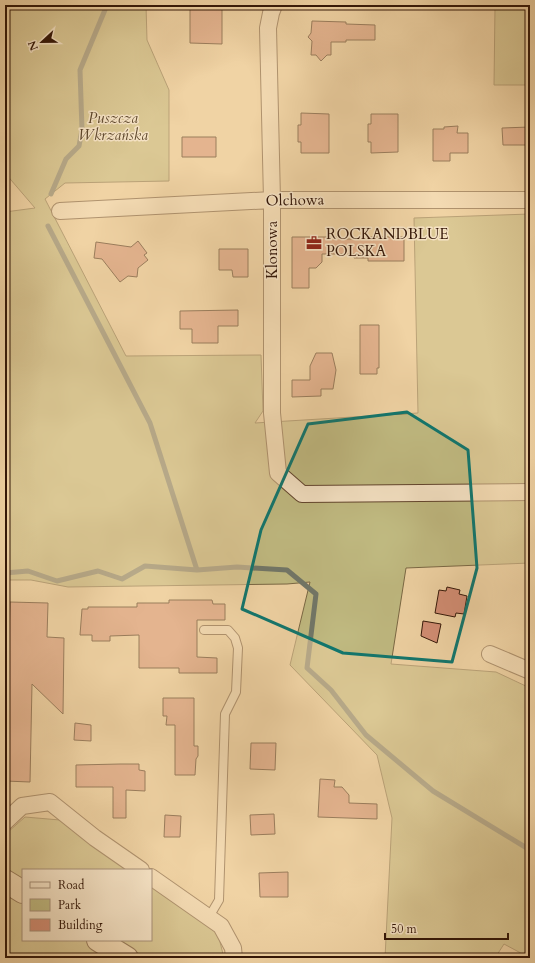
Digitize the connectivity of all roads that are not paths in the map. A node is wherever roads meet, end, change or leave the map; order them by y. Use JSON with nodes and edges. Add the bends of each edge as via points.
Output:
{"nodes":[{"id":1,"x":274,"y":5,"type":"edge"},
{"id":2,"x":272,"y":200,"type":"junction"},
{"id":3,"x":530,"y":200,"type":"edge"},
{"id":4,"x":60,"y":211,"type":"dead end"},
{"id":5,"x":530,"y":492,"type":"edge"},
{"id":6,"x":204,"y":630,"type":"dead end"},
{"id":7,"x":490,"y":654,"type":"dead end"},
{"id":8,"x":530,"y":671,"type":"edge"},
{"id":9,"x":5,"y":822,"type":"edge"},
{"id":10,"x":140,"y":869,"type":"edge"},
{"id":11,"x":152,"y":878,"type":"edge"},
{"id":12,"x":5,"y":880,"type":"edge"},
{"id":13,"x":22,"y":891,"type":"edge"},
{"id":14,"x":209,"y":917,"type":"junction"},
{"id":15,"x":100,"y":941,"type":"edge"},
{"id":16,"x":127,"y":958,"type":"edge"},
{"id":17,"x":234,"y":958,"type":"edge"}],
"edges":[{"from":1,"to":2,"type":"street","name":"Klonowa","via":[[268,28]]},
{"from":2,"to":3,"type":"street","name":"Olchowa"},
{"from":2,"to":4,"type":"street","name":"Olchowa"},
{"from":2,"to":5,"type":"street","name":"Klonowa","via":[[272,413],[278,473],[302,494]]},
{"from":6,"to":14,"type":"lane","via":[[228,630],[235,638],[238,648],[236,692],[225,714],[219,900]]},
{"from":7,"to":8,"type":"street"},
{"from":9,"to":10,"type":"street","via":[[22,806],[50,802]]},
{"from":11,"to":14,"type":"street"},
{"from":12,"to":13,"type":"street"},
{"from":14,"to":17,"type":"street","via":[[221,926],[233,948]]},
{"from":15,"to":16,"type":"street"}]}
